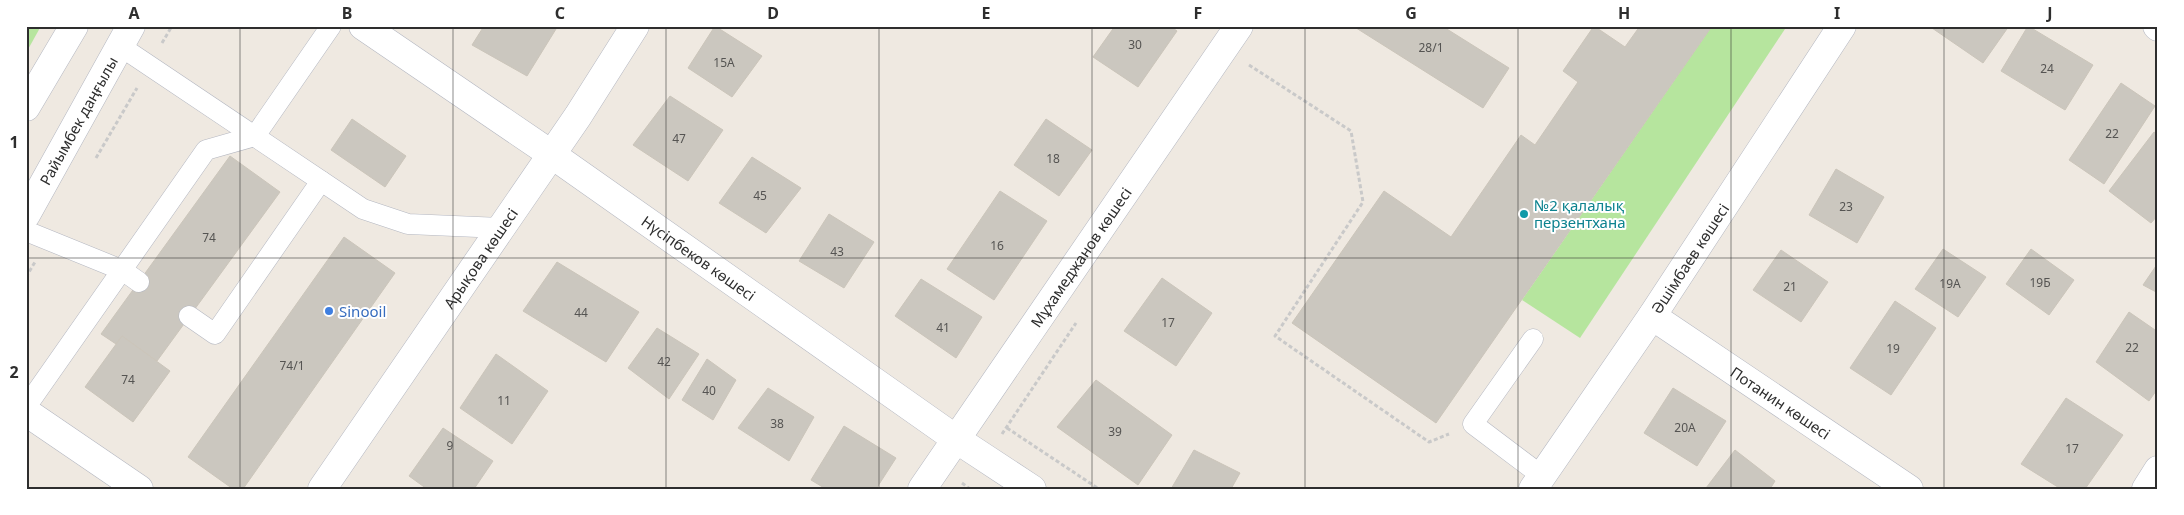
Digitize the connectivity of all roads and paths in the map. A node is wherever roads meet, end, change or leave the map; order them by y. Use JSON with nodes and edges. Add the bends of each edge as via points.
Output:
{"nodes":[{"id":1,"x":74,"y":26,"type":"edge"},
{"id":2,"x":172,"y":26,"type":"edge"},
{"id":3,"x":331,"y":26,"type":"edge"},
{"id":4,"x":364,"y":26,"type":"edge"},
{"id":5,"x":635,"y":26,"type":"edge"},
{"id":6,"x":1239,"y":26,"type":"edge"},
{"id":7,"x":1842,"y":26,"type":"edge"},
{"id":8,"x":126,"y":36,"type":"edge"},
{"id":9,"x":1224,"y":49,"type":"junction"},
{"id":10,"x":150,"y":66,"type":"junction"},
{"id":11,"x":26,"y":107,"type":"edge"},
{"id":12,"x":254,"y":136,"type":"junction"},
{"id":13,"x":551,"y":154,"type":"junction"},
{"id":14,"x":91,"y":165,"type":"dead end"},
{"id":15,"x":321,"y":181,"type":"junction"},
{"id":16,"x":26,"y":215,"type":"edge"},
{"id":17,"x":501,"y":228,"type":"junction"},
{"id":18,"x":26,"y":231,"type":"edge"},
{"id":19,"x":48,"y":240,"type":"junction"},
{"id":20,"x":122,"y":270,"type":"junction"},
{"id":21,"x":26,"y":277,"type":"edge"},
{"id":22,"x":139,"y":282,"type":"dead end"},
{"id":23,"x":189,"y":316,"type":"dead end"},
{"id":24,"x":1652,"y":316,"type":"junction"},
{"id":25,"x":1533,"y":339,"type":"dead end"},
{"id":26,"x":26,"y":407,"type":"edge"},
{"id":27,"x":977,"y":409,"type":"junction"},
{"id":28,"x":26,"y":412,"type":"edge"},
{"id":29,"x":1473,"y":424,"type":"junction"},
{"id":30,"x":956,"y":439,"type":"junction"},
{"id":31,"x":2158,"y":470,"type":"edge"},
{"id":32,"x":1538,"y":482,"type":"edge"},
{"id":33,"x":139,"y":489,"type":"edge"},
{"id":34,"x":322,"y":489,"type":"edge"},
{"id":35,"x":922,"y":489,"type":"edge"},
{"id":36,"x":1032,"y":489,"type":"edge"},
{"id":37,"x":1099,"y":489,"type":"edge"},
{"id":38,"x":1909,"y":489,"type":"edge"},
{"id":39,"x":2146,"y":489,"type":"edge"}],
"edges":[{"from":1,"to":11,"type":"street"},
{"from":2,"to":10,"type":"path"},
{"from":3,"to":12,"type":"lane"},
{"from":4,"to":13,"type":"street","name":"Нүсіпбеков көшесі"},
{"from":5,"to":13,"type":"street","name":"Арықова көшесі"},
{"from":6,"to":9,"type":"street","name":"Мұхамеджанов көшесі"},
{"from":7,"to":24,"type":"street","name":"Әшімбаев көшесі"},
{"from":8,"to":10,"type":"lane"},
{"from":8,"to":16,"type":"street","name":"Райымбек даңғылы"},
{"from":9,"to":27,"type":"street","name":"Мұхамеджанов көшесі"},
{"from":9,"to":29,"type":"path","via":[[1351,131],[1363,202],[1275,336],[1429,442]]},
{"from":10,"to":12,"type":"lane"},
{"from":10,"to":14,"type":"path"},
{"from":12,"to":15,"type":"lane"},
{"from":12,"to":20,"type":"lane","via":[[206,150]]},
{"from":13,"to":17,"type":"street","name":"Арықова көшесі"},
{"from":13,"to":30,"type":"street","name":"Нүсіпбеков көшесі"},
{"from":15,"to":17,"type":"lane","via":[[362,209],[408,224]]},
{"from":15,"to":23,"type":"lane","via":[[215,334]]},
{"from":17,"to":34,"type":"street","name":"Арықова көшесі"},
{"from":18,"to":19,"type":"lane"},
{"from":19,"to":20,"type":"lane"},
{"from":19,"to":21,"type":"path"},
{"from":20,"to":22,"type":"lane"},
{"from":20,"to":26,"type":"lane"},
{"from":24,"to":32,"type":"street","name":"Әшімбаев көшесі"},
{"from":24,"to":38,"type":"street","name":"Потанин көшесі"},
{"from":25,"to":29,"type":"lane"},
{"from":27,"to":30,"type":"street","name":"Мұхамеджанов көшесі"},
{"from":27,"to":37,"type":"path"},
{"from":28,"to":33,"type":"street"},
{"from":29,"to":32,"type":"lane"},
{"from":30,"to":35,"type":"street","name":"Мұхамеджанов көшесі"},
{"from":30,"to":36,"type":"street","name":"Нүсіпбеков көшесі"},
{"from":31,"to":39,"type":"street"}]}
